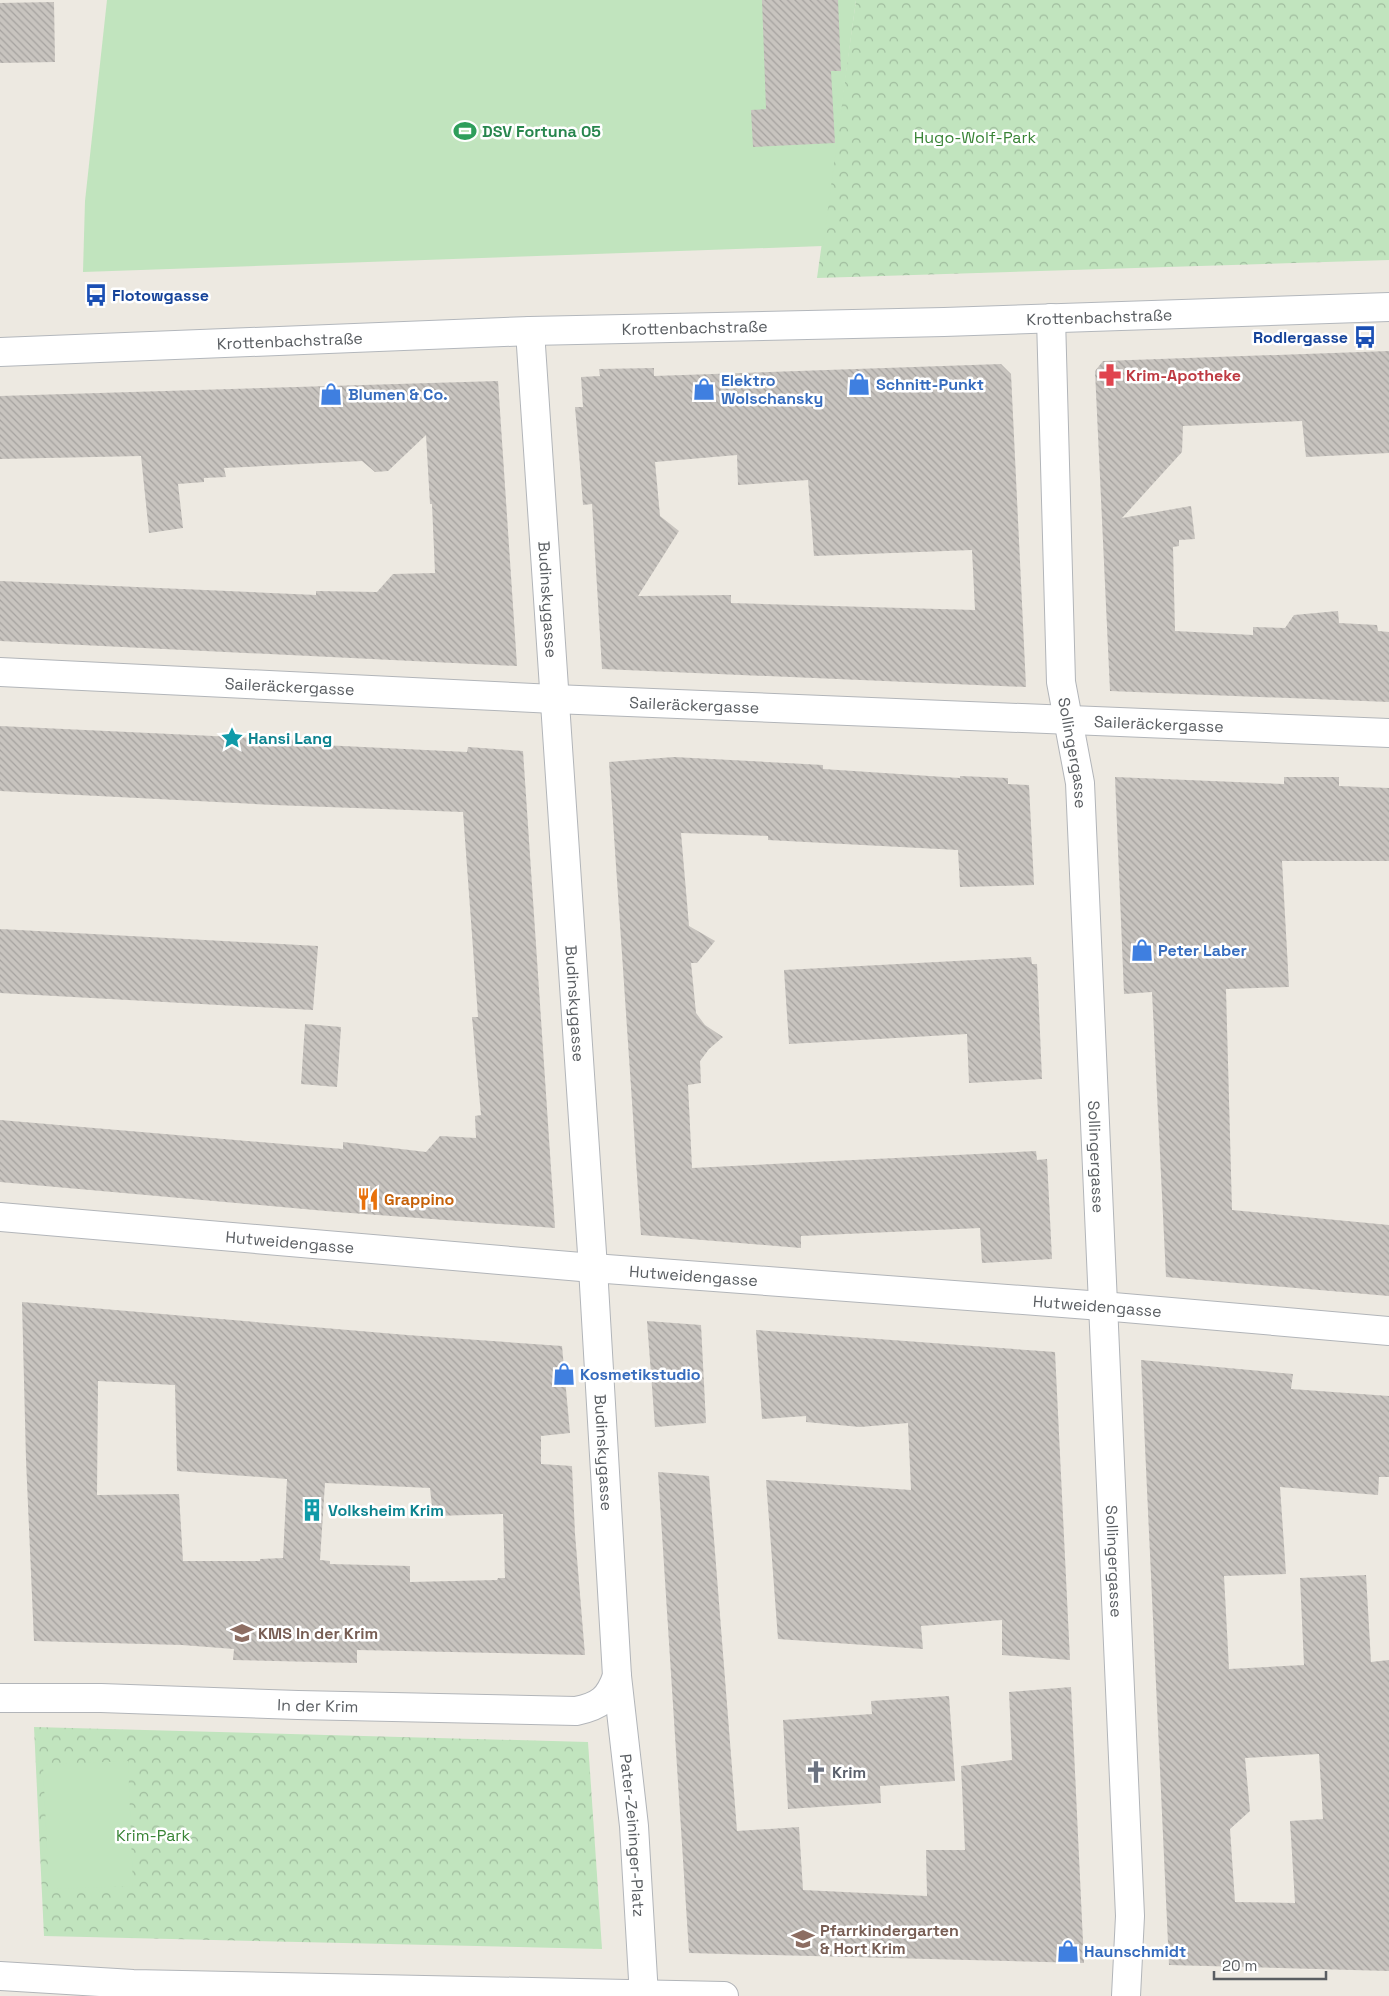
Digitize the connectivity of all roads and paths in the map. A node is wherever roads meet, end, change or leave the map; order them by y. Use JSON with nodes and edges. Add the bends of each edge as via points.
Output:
{"nodes":[{"id":1,"x":1389,"y":307,"type":"edge"},
{"id":2,"x":1052,"y":318,"type":"junction"},
{"id":3,"x":530,"y":331,"type":"junction"},
{"id":4,"x":0,"y":352,"type":"edge"},
{"id":5,"x":0,"y":672,"type":"edge"},
{"id":6,"x":554,"y":700,"type":"junction"},
{"id":7,"x":1066,"y":719,"type":"junction"},
{"id":8,"x":1389,"y":733,"type":"edge"},
{"id":9,"x":0,"y":1217,"type":"edge"},
{"id":10,"x":593,"y":1268,"type":"junction"},
{"id":11,"x":1102,"y":1306,"type":"junction"},
{"id":12,"x":1389,"y":1331,"type":"edge"},
{"id":13,"x":617,"y":1676,"type":"junction"},
{"id":14,"x":0,"y":1698,"type":"edge"},
{"id":15,"x":0,"y":1976,"type":"edge"},
{"id":16,"x":644,"y":1994,"type":"edge"},
{"id":17,"x":724,"y":1996,"type":"edge"},
{"id":18,"x":1126,"y":1996,"type":"edge"}],
"edges":[{"from":1,"to":2,"type":"street","name":"Krottenbachstraße"},
{"from":2,"to":3,"type":"street","name":"Krottenbachstraße"},
{"from":2,"to":7,"type":"street","name":"Sollingergasse","via":[[1060,682]]},
{"from":3,"to":4,"type":"street","name":"Krottenbachstraße"},
{"from":3,"to":6,"type":"street","name":"Budinskygasse"},
{"from":5,"to":6,"type":"street","name":"Saileräckergasse"},
{"from":6,"to":7,"type":"street","name":"Saileräckergasse"},
{"from":6,"to":10,"type":"street","name":"Budinskygasse"},
{"from":7,"to":8,"type":"street","name":"Saileräckergasse"},
{"from":7,"to":11,"type":"street","name":"Sollingergasse","via":[[1080,784]]},
{"from":9,"to":10,"type":"street","name":"Hutweidengasse"},
{"from":10,"to":11,"type":"street","name":"Hutweidengasse"},
{"from":10,"to":13,"type":"street","name":"Budinskygasse"},
{"from":11,"to":12,"type":"street","name":"Hutweidengasse"},
{"from":11,"to":18,"type":"street","name":"Sollingergasse","via":[[1130,1916]]},
{"from":13,"to":14,"type":"street","name":"In der Krim","via":[[605,1699],[591,1708],[576,1711]]},
{"from":13,"to":16,"type":"street","name":"Pater-Zeininger-Platz","via":[[634,1826]]},
{"from":15,"to":16,"type":"street","via":[[133,1984]]},
{"from":16,"to":17,"type":"street"}]}
